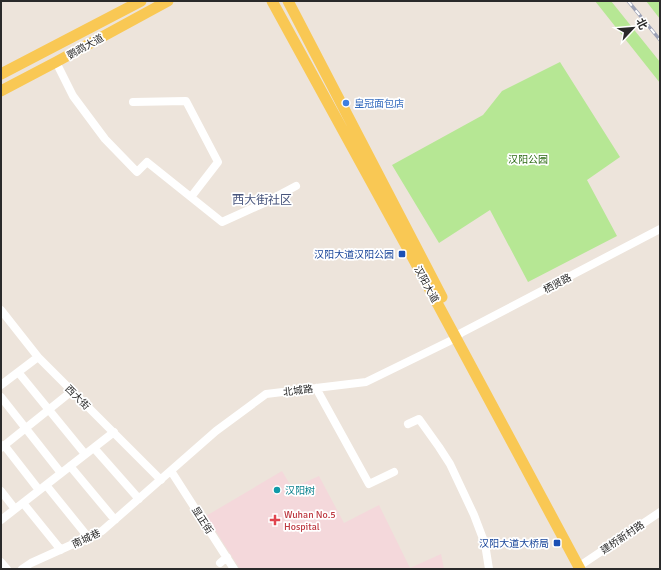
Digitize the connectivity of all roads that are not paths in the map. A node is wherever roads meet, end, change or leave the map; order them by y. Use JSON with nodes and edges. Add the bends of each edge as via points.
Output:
{"nodes":[{"id":1,"x":141,"y":1,"type":"edge"},
{"id":2,"x":168,"y":1,"type":"edge"},
{"id":3,"x":272,"y":1,"type":"edge"},
{"id":4,"x":288,"y":1,"type":"edge"},
{"id":5,"x":56,"y":62,"type":"junction"},
{"id":6,"x":1,"y":74,"type":"edge"},
{"id":7,"x":1,"y":90,"type":"edge"},
{"id":8,"x":133,"y":102,"type":"dead end"},
{"id":9,"x":296,"y":186,"type":"dead end"},
{"id":10,"x":190,"y":197,"type":"junction"},
{"id":11,"x":660,"y":230,"type":"edge"},
{"id":12,"x":1,"y":310,"type":"edge"},
{"id":13,"x":458,"y":335,"type":"junction"},
{"id":14,"x":38,"y":357,"type":"junction"},
{"id":15,"x":18,"y":372,"type":"junction"},
{"id":16,"x":1,"y":385,"type":"edge"},
{"id":17,"x":316,"y":388,"type":"junction"},
{"id":18,"x":72,"y":391,"type":"junction"},
{"id":19,"x":1,"y":397,"type":"edge"},
{"id":20,"x":49,"y":410,"type":"junction"},
{"id":21,"x":408,"y":424,"type":"dead end"},
{"id":22,"x":26,"y":428,"type":"junction"},
{"id":23,"x":114,"y":432,"type":"junction"},
{"id":24,"x":2,"y":447,"type":"edge"},
{"id":25,"x":94,"y":448,"type":"junction"},
{"id":26,"x":85,"y":454,"type":"junction"},
{"id":27,"x":70,"y":466,"type":"junction"},
{"id":28,"x":171,"y":471,"type":"junction"},
{"id":29,"x":394,"y":472,"type":"dead end"},
{"id":30,"x":61,"y":473,"type":"junction"},
{"id":31,"x":161,"y":480,"type":"junction"},
{"id":32,"x":42,"y":488,"type":"junction"},
{"id":33,"x":1,"y":491,"type":"edge"},
{"id":34,"x":139,"y":499,"type":"junction"},
{"id":35,"x":23,"y":503,"type":"junction"},
{"id":36,"x":15,"y":509,"type":"junction"},
{"id":37,"x":660,"y":512,"type":"edge"},
{"id":38,"x":1,"y":520,"type":"edge"},
{"id":39,"x":115,"y":520,"type":"junction"},
{"id":40,"x":88,"y":537,"type":"junction"},
{"id":41,"x":61,"y":550,"type":"junction"},
{"id":42,"x":227,"y":557,"type":"junction"},
{"id":43,"x":1,"y":562,"type":"edge"},
{"id":44,"x":220,"y":563,"type":"dead end"},
{"id":45,"x":584,"y":567,"type":"edge"},
{"id":46,"x":7,"y":569,"type":"edge"},
{"id":47,"x":22,"y":569,"type":"edge"},
{"id":48,"x":234,"y":569,"type":"edge"},
{"id":49,"x":489,"y":569,"type":"edge"}],
"edges":[{"from":1,"to":6,"type":"main road","name":"鹦鹉大道"},
{"from":2,"to":5,"type":"main road","name":"鹦鹉大道"},
{"from":3,"to":13,"type":"main road","name":"汉阳大道"},
{"from":4,"to":13,"type":"main road","name":"汉阳大道"},
{"from":5,"to":7,"type":"main road","name":"鹦鹉大道"},
{"from":5,"to":10,"type":"street","via":[[73,96],[100,133],[137,172],[146,162]]},
{"from":8,"to":10,"type":"street","via":[[186,101],[218,162]]},
{"from":9,"to":10,"type":"street","via":[[222,222]]},
{"from":11,"to":13,"type":"street","name":"栖贤路"},
{"from":12,"to":14,"type":"street","name":"西大街"},
{"from":13,"to":17,"type":"street","name":"北城路","via":[[366,382]]},
{"from":13,"to":45,"type":"main road","name":"汉阳大道"},
{"from":14,"to":15,"type":"street"},
{"from":14,"to":18,"type":"street","name":"西大街"},
{"from":15,"to":16,"type":"street"},
{"from":15,"to":20,"type":"street"},
{"from":17,"to":28,"type":"street","name":"北城路","via":[[266,394],[216,431]]},
{"from":17,"to":29,"type":"street","via":[[369,484]]},
{"from":18,"to":20,"type":"street"},
{"from":18,"to":23,"type":"street","name":"西大街"},
{"from":19,"to":22,"type":"street"},
{"from":20,"to":22,"type":"street"},
{"from":20,"to":26,"type":"street"},
{"from":21,"to":49,"type":"street","via":[[419,419],[450,464],[474,514],[485,544]]},
{"from":22,"to":24,"type":"street"},
{"from":22,"to":30,"type":"street"},
{"from":23,"to":25,"type":"street"},
{"from":23,"to":31,"type":"street","name":"西大街"},
{"from":24,"to":32,"type":"street"},
{"from":25,"to":26,"type":"street"},
{"from":25,"to":34,"type":"street"},
{"from":26,"to":27,"type":"street"},
{"from":27,"to":30,"type":"street"},
{"from":27,"to":39,"type":"street"},
{"from":28,"to":31,"type":"street","name":"北城路"},
{"from":28,"to":42,"type":"street","name":"显正街"},
{"from":30,"to":32,"type":"street"},
{"from":31,"to":34,"type":"street","name":"南城巷"},
{"from":32,"to":35,"type":"street"},
{"from":32,"to":40,"type":"street"},
{"from":33,"to":36,"type":"street"},
{"from":34,"to":39,"type":"street","name":"南城巷"},
{"from":35,"to":36,"type":"street"},
{"from":35,"to":41,"type":"street"},
{"from":36,"to":38,"type":"street"},
{"from":37,"to":45,"type":"street","name":"建桥新村路"},
{"from":39,"to":40,"type":"street","name":"南城巷","via":[[102,531]]},
{"from":40,"to":41,"type":"street","name":"南城巷"},
{"from":41,"to":47,"type":"street","name":"南城巷"},
{"from":42,"to":44,"type":"street"},
{"from":42,"to":48,"type":"street","name":"显正街"},
{"from":43,"to":46,"type":"street"}]}
